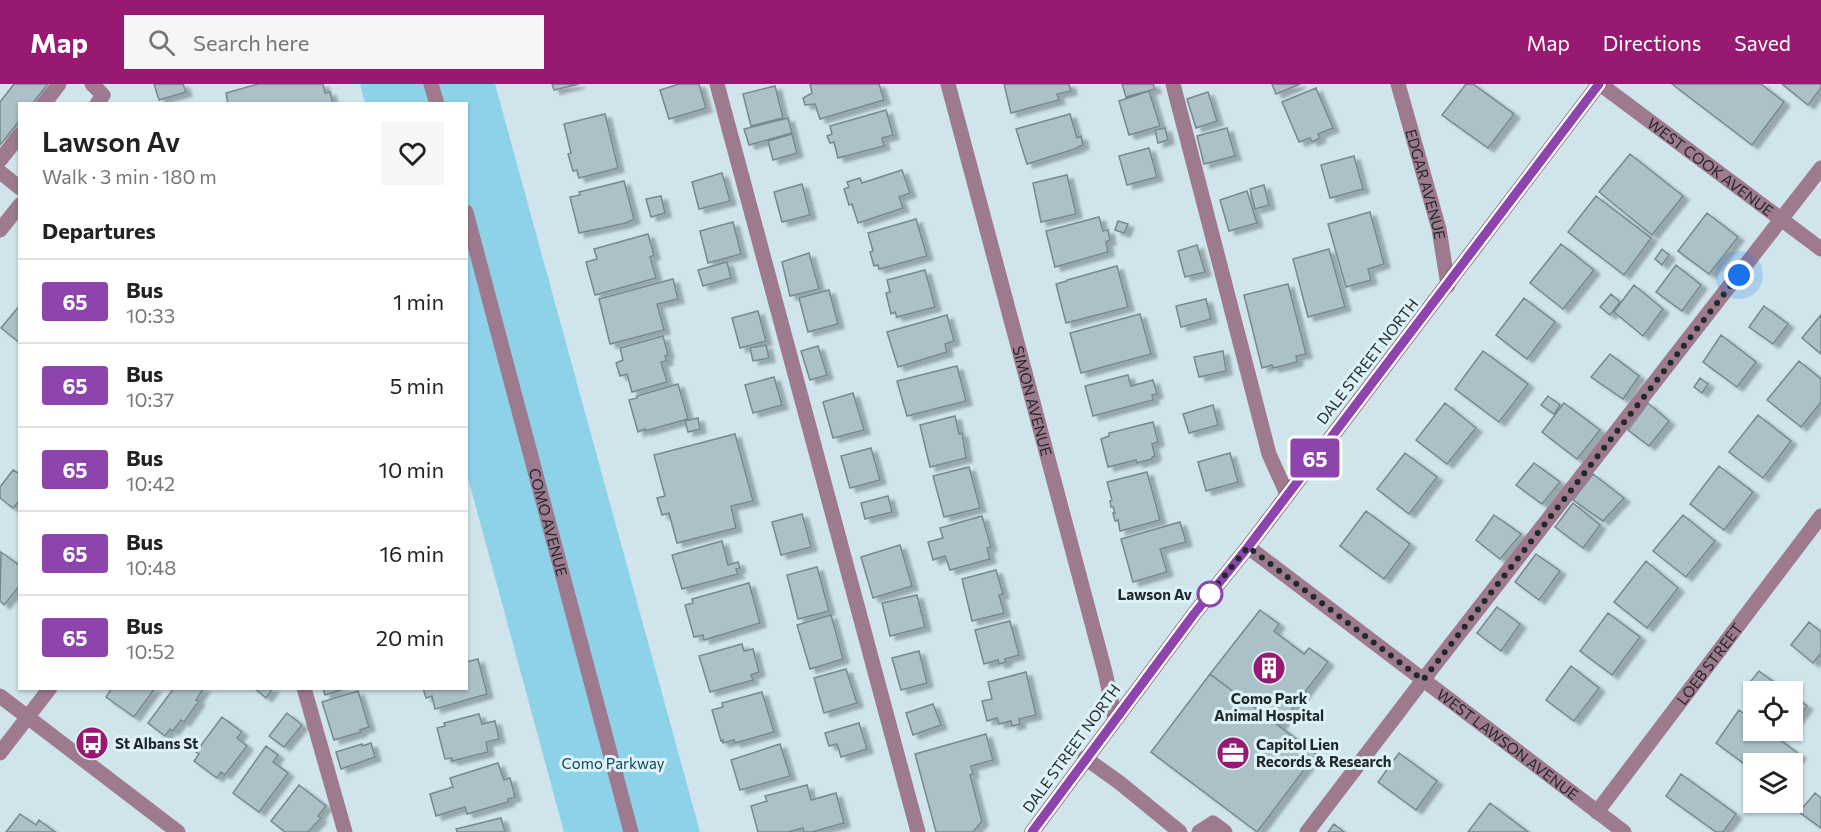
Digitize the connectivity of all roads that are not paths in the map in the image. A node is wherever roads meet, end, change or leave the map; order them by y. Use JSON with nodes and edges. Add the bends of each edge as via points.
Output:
{"nodes":[{"id":1,"x":59,"y":84,"type":"edge"},
{"id":2,"x":92,"y":84,"type":"edge"},
{"id":3,"x":431,"y":84,"type":"edge"},
{"id":4,"x":717,"y":84,"type":"edge"},
{"id":5,"x":948,"y":84,"type":"edge"},
{"id":6,"x":1173,"y":84,"type":"edge"},
{"id":7,"x":1398,"y":84,"type":"edge"},
{"id":8,"x":1600,"y":84,"type":"edge"},
{"id":9,"x":46,"y":102,"type":"edge"},
{"id":10,"x":98,"y":102,"type":"edge"},
{"id":11,"x":436,"y":102,"type":"edge"},
{"id":12,"x":18,"y":137,"type":"edge"},
{"id":13,"x":0,"y":159,"type":"edge"},
{"id":14,"x":1821,"y":168,"type":"edge"},
{"id":15,"x":0,"y":172,"type":"edge"},
{"id":16,"x":18,"y":186,"type":"edge"},
{"id":17,"x":18,"y":208,"type":"edge"},
{"id":18,"x":468,"y":220,"type":"edge"},
{"id":19,"x":1782,"y":220,"type":"junction"},
{"id":20,"x":0,"y":230,"type":"edge"},
{"id":21,"x":1821,"y":249,"type":"edge"},
{"id":22,"x":1448,"y":285,"type":"junction"},
{"id":23,"x":1287,"y":494,"type":"junction"},
{"id":24,"x":1821,"y":516,"type":"edge"},
{"id":25,"x":1248,"y":547,"type":"junction"},
{"id":26,"x":1423,"y":680,"type":"junction"},
{"id":27,"x":48,"y":690,"type":"edge"},
{"id":28,"x":305,"y":690,"type":"edge"},
{"id":29,"x":0,"y":696,"type":"edge"},
{"id":30,"x":27,"y":717,"type":"junction"},
{"id":31,"x":1115,"y":718,"type":"junction"},
{"id":32,"x":0,"y":753,"type":"edge"},
{"id":33,"x":1085,"y":758,"type":"junction"},
{"id":34,"x":1597,"y":812,"type":"junction"},
{"id":35,"x":178,"y":832,"type":"edge"},
{"id":36,"x":345,"y":832,"type":"edge"},
{"id":37,"x":631,"y":832,"type":"edge"},
{"id":38,"x":918,"y":832,"type":"edge"},
{"id":39,"x":1032,"y":832,"type":"edge"},
{"id":40,"x":1180,"y":832,"type":"edge"},
{"id":41,"x":1199,"y":832,"type":"edge"},
{"id":42,"x":1225,"y":832,"type":"edge"},
{"id":43,"x":1307,"y":832,"type":"edge"},
{"id":44,"x":1624,"y":832,"type":"edge"}],
"edges":[{"from":1,"to":9,"type":"street"},
{"from":2,"to":10,"type":"street","via":[[103,95]]},
{"from":3,"to":11,"type":"street"},
{"from":4,"to":38,"type":"street"},
{"from":5,"to":31,"type":"street","name":"SIMON AVENUE"},
{"from":6,"to":23,"type":"street","via":[[1269,454]]},
{"from":7,"to":22,"type":"street","name":"EDGAR AVENUE","via":[[1439,229]]},
{"from":8,"to":19,"type":"street","name":"WEST COOK AVENUE"},
{"from":8,"to":22,"type":"main road","name":"DALE STREET NORTH"},
{"from":12,"to":13,"type":"street"},
{"from":14,"to":19,"type":"street"},
{"from":15,"to":16,"type":"street"},
{"from":17,"to":20,"type":"street"},
{"from":18,"to":37,"type":"street","name":"COMO AVENUE"},
{"from":19,"to":21,"type":"street","name":"WEST COOK AVENUE"},
{"from":19,"to":26,"type":"street"},
{"from":22,"to":23,"type":"main road","name":"DALE STREET NORTH"},
{"from":23,"to":25,"type":"main road","name":"DALE STREET NORTH"},
{"from":24,"to":34,"type":"street","name":"LOEB STREET"},
{"from":25,"to":26,"type":"street","name":"WEST LAWSON AVENUE"},
{"from":25,"to":31,"type":"main road","name":"DALE STREET NORTH"},
{"from":26,"to":34,"type":"street","name":"WEST LAWSON AVENUE"},
{"from":26,"to":43,"type":"street"},
{"from":27,"to":30,"type":"street"},
{"from":28,"to":36,"type":"street"},
{"from":29,"to":30,"type":"street"},
{"from":30,"to":32,"type":"street"},
{"from":30,"to":35,"type":"street"},
{"from":31,"to":33,"type":"main road","name":"DALE STREET NORTH"},
{"from":33,"to":39,"type":"main road","name":"DALE STREET NORTH"},
{"from":33,"to":40,"type":"street"},
{"from":34,"to":44,"type":"street","name":"WEST LAWSON AVENUE"},
{"from":41,"to":42,"type":"street","via":[[1213,823]]}]}
